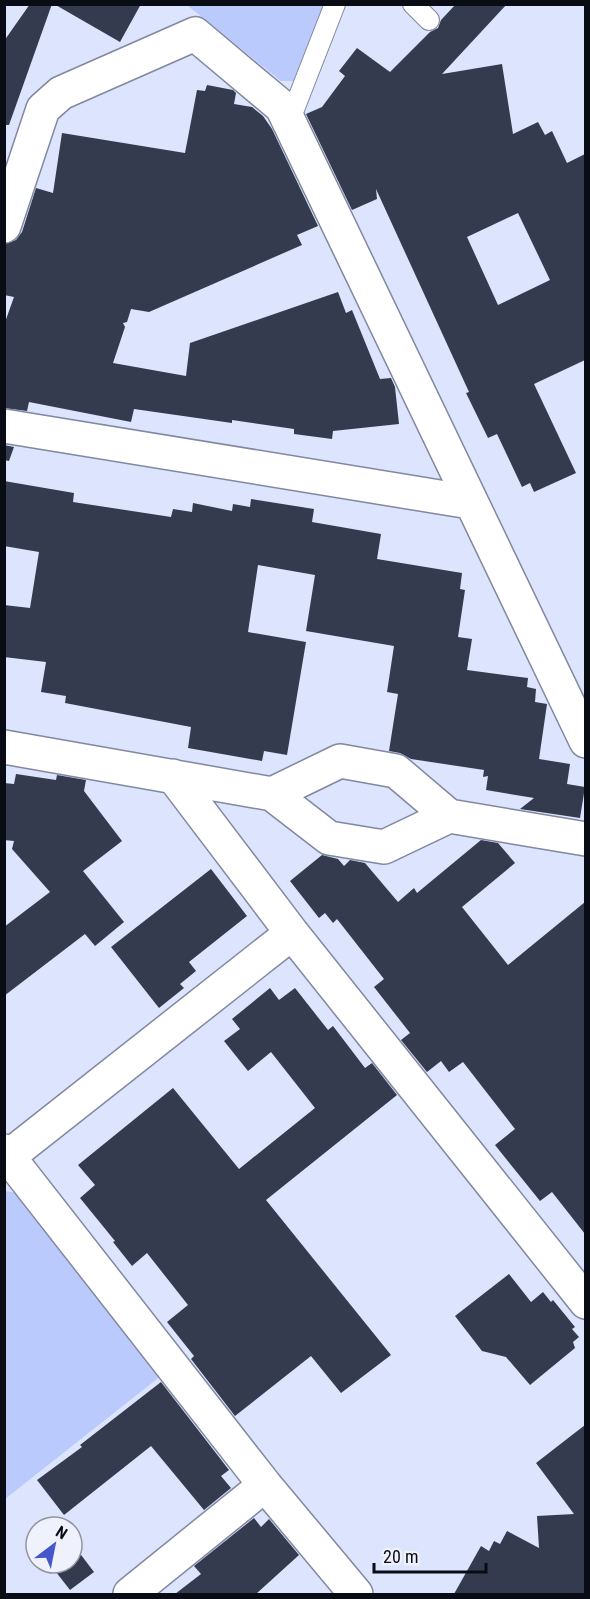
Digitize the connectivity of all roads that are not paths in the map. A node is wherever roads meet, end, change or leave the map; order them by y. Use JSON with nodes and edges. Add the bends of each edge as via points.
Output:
{"nodes":[{"id":1,"x":335,"y":4,"type":"edge"},
{"id":2,"x":413,"y":4,"type":"edge"},
{"id":3,"x":429,"y":20,"type":"dead end"},
{"id":4,"x":289,"y":122,"type":"junction"},
{"id":5,"x":4,"y":226,"type":"edge"},
{"id":6,"x":4,"y":426,"type":"edge"},
{"id":7,"x":470,"y":502,"type":"junction"},
{"id":8,"x":585,"y":741,"type":"edge"},
{"id":9,"x":4,"y":747,"type":"edge"},
{"id":10,"x":173,"y":776,"type":"junction"},
{"id":11,"x":272,"y":794,"type":"junction"},
{"id":12,"x":449,"y":816,"type":"junction"},
{"id":13,"x":585,"y":839,"type":"edge"},
{"id":14,"x":292,"y":933,"type":"junction"},
{"id":15,"x":6,"y":1155,"type":"edge"},
{"id":16,"x":585,"y":1302,"type":"edge"},
{"id":17,"x":265,"y":1485,"type":"junction"},
{"id":18,"x":130,"y":1594,"type":"edge"},
{"id":19,"x":356,"y":1594,"type":"edge"}],
"edges":[{"from":1,"to":4,"type":"lane"},
{"from":2,"to":3,"type":"lane"},
{"from":4,"to":5,"type":"street","via":[[282,106],[195,34],[61,93],[43,109]]},
{"from":4,"to":7,"type":"street"},
{"from":6,"to":7,"type":"street"},
{"from":7,"to":8,"type":"street"},
{"from":9,"to":10,"type":"street"},
{"from":10,"to":11,"type":"street"},
{"from":10,"to":14,"type":"street"},
{"from":11,"to":12,"type":"street","via":[[329,838],[384,848]]},
{"from":11,"to":12,"type":"street","via":[[340,761],[396,771]]},
{"from":12,"to":13,"type":"street"},
{"from":14,"to":15,"type":"street"},
{"from":14,"to":16,"type":"street"},
{"from":15,"to":17,"type":"street"},
{"from":17,"to":18,"type":"street"},
{"from":17,"to":19,"type":"street"}]}
